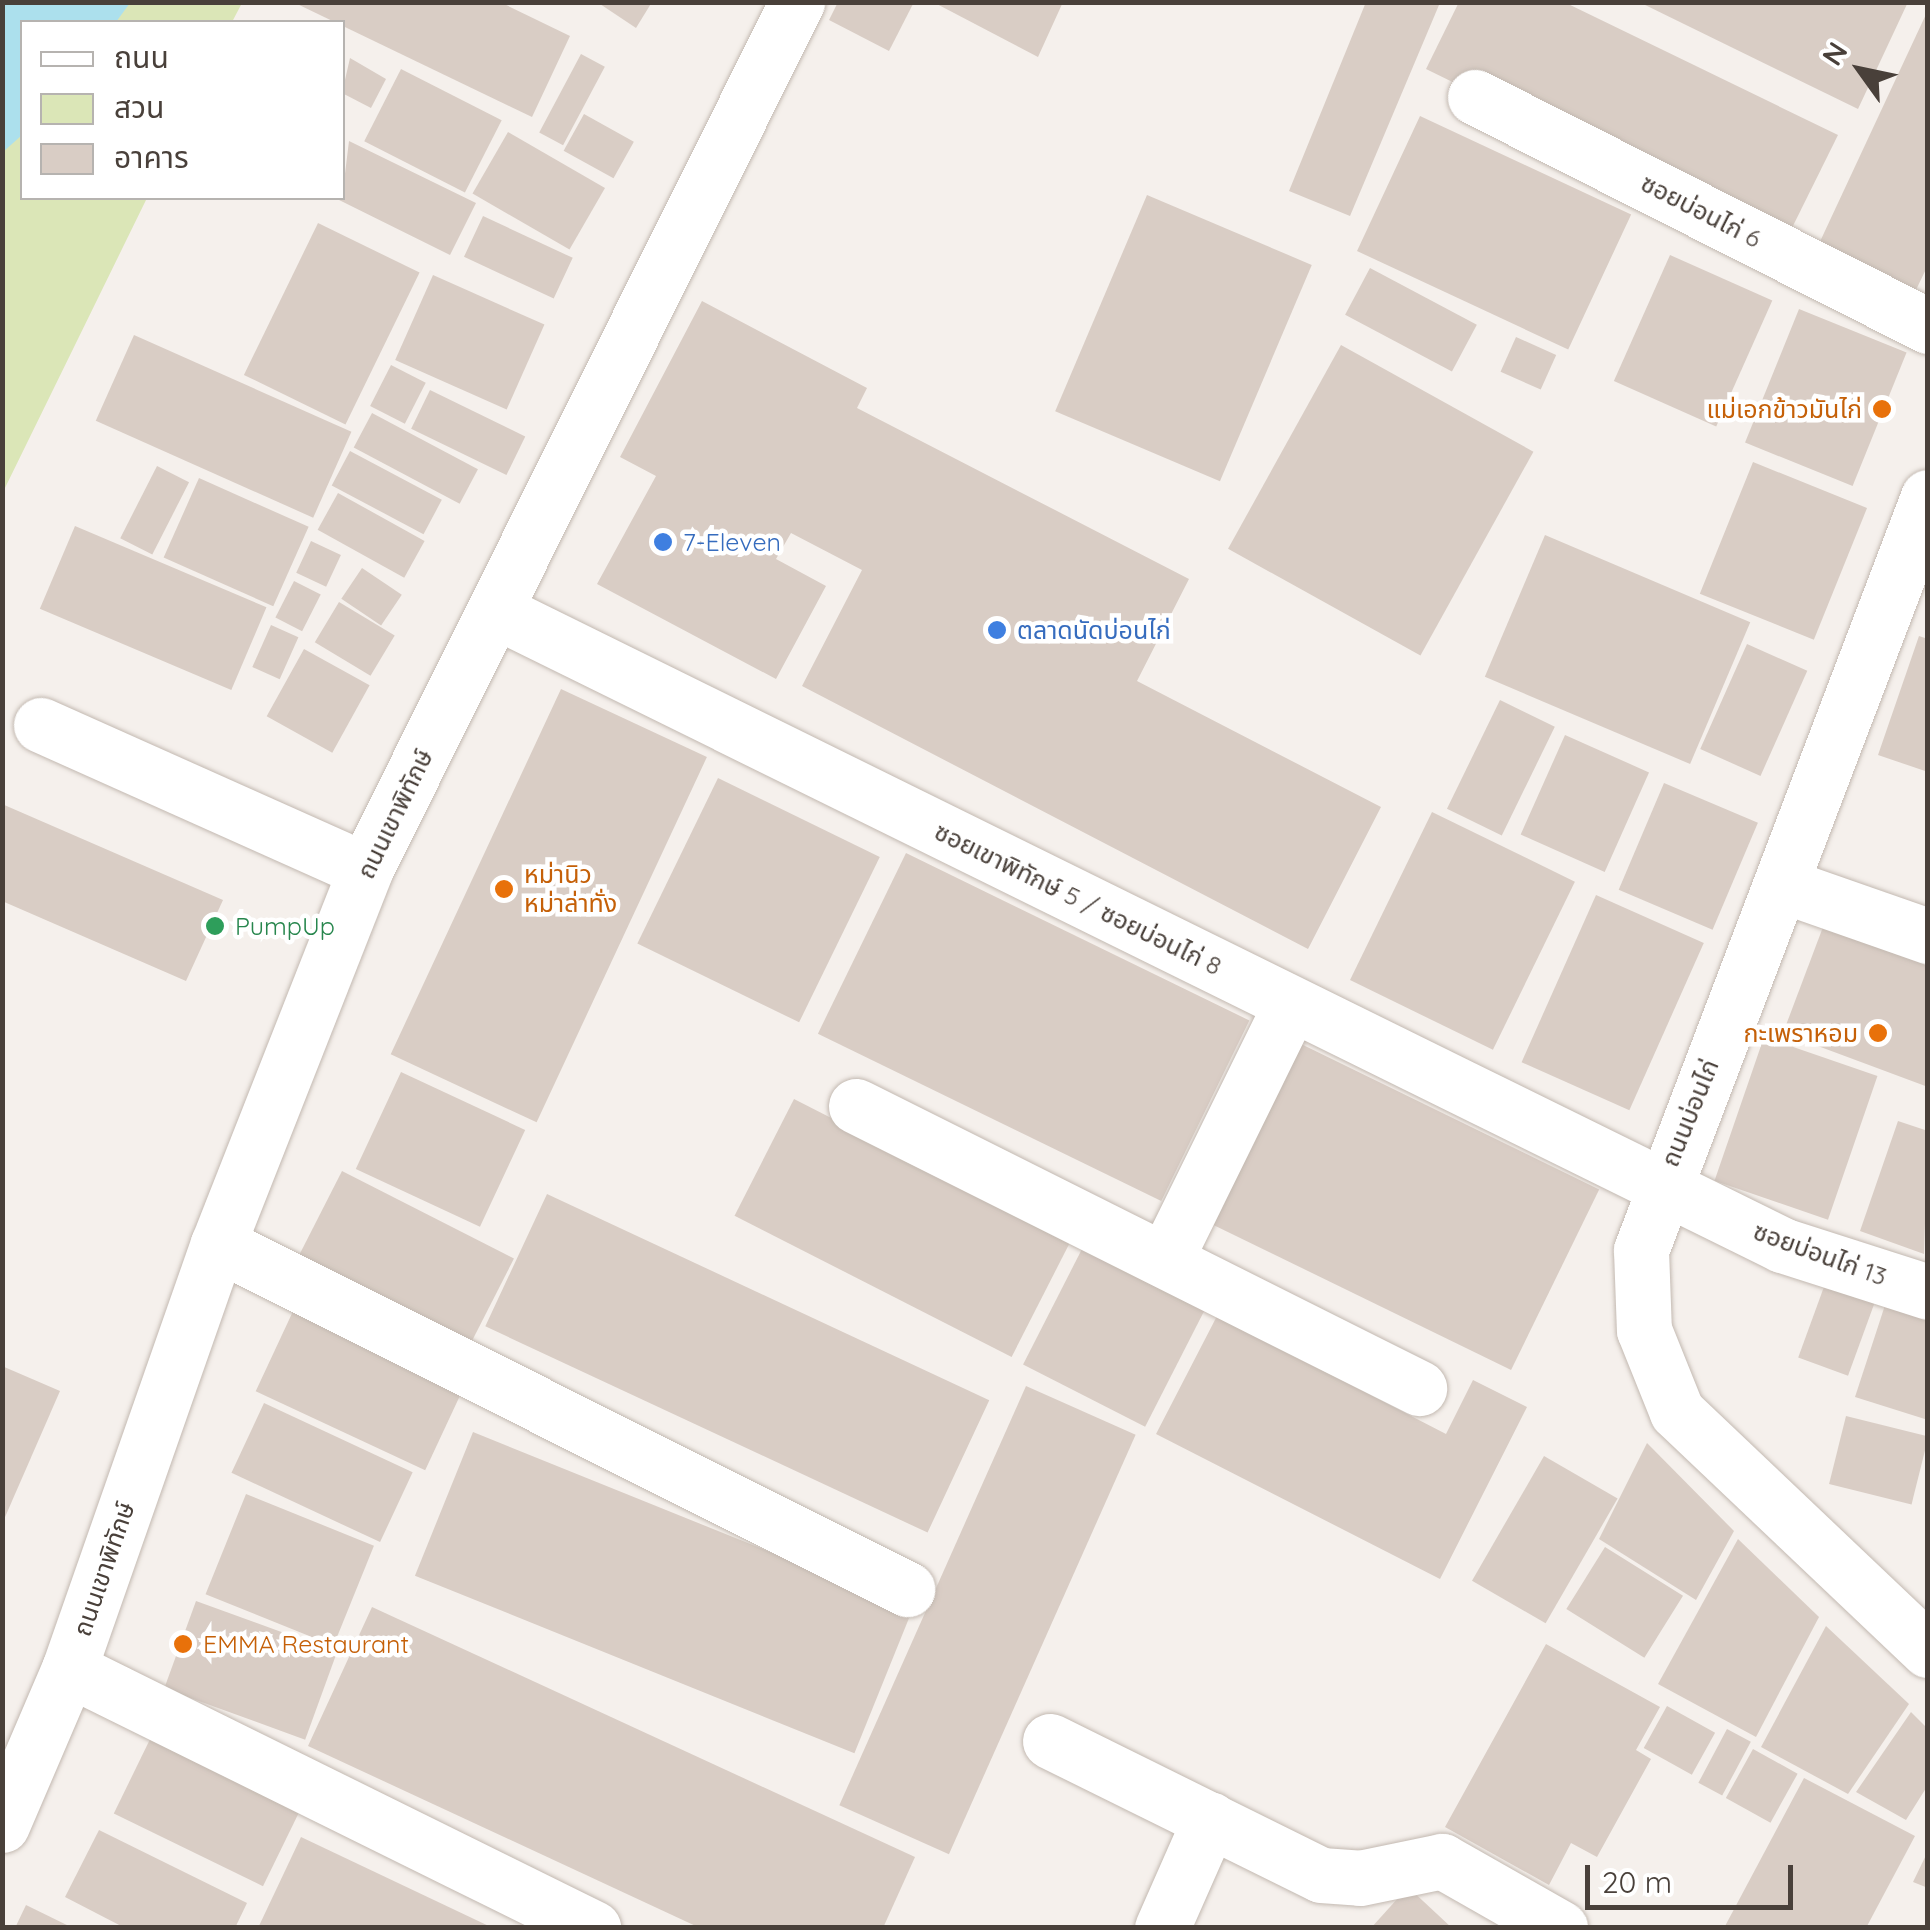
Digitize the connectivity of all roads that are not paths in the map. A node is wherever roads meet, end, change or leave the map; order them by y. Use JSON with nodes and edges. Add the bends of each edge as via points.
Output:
{"nodes":[{"id":1,"x":797,"y":2,"type":"edge"},
{"id":2,"x":1474,"y":97,"type":"dead end"},
{"id":3,"x":1928,"y":326,"type":"edge"},
{"id":4,"x":1928,"y":496,"type":"edge"},
{"id":5,"x":1909,"y":606,"type":"edge"},
{"id":6,"x":496,"y":612,"type":"junction"},
{"id":7,"x":41,"y":725,"type":"dead end"},
{"id":8,"x":365,"y":870,"type":"junction"},
{"id":9,"x":1782,"y":885,"type":"junction"},
{"id":10,"x":1928,"y":936,"type":"edge"},
{"id":11,"x":1290,"y":1004,"type":"junction"},
{"id":12,"x":856,"y":1106,"type":"dead end"},
{"id":13,"x":1660,"y":1186,"type":"junction"},
{"id":14,"x":218,"y":1244,"type":"junction"},
{"id":15,"x":1165,"y":1260,"type":"junction"},
{"id":16,"x":1928,"y":1292,"type":"edge"},
{"id":17,"x":1418,"y":1388,"type":"dead end"},
{"id":18,"x":906,"y":1588,"type":"dead end"},
{"id":19,"x":1928,"y":1650,"type":"edge"},
{"id":20,"x":69,"y":1669,"type":"junction"},
{"id":21,"x":1050,"y":1741,"type":"dead end"},
{"id":22,"x":1210,"y":1819,"type":"junction"},
{"id":23,"x":2,"y":1825,"type":"edge"},
{"id":24,"x":593,"y":1928,"type":"edge"},
{"id":25,"x":1162,"y":1928,"type":"edge"},
{"id":26,"x":1560,"y":1928,"type":"edge"}],
"edges":[{"from":1,"to":6,"type":"street","name":"ถนนเขาพิทักษ์"},
{"from":2,"to":3,"type":"street","name":"ซอยบ่อนไก่ 6"},
{"from":4,"to":5,"type":"street","name":"ถนนบ่อนไก่"},
{"from":5,"to":9,"type":"street","name":"ถนนบ่อนไก่"},
{"from":6,"to":8,"type":"street","name":"ถนนเขาพิทักษ์"},
{"from":6,"to":11,"type":"street","name":"ซอยเขาพิทักษ์ 5 / ซอยบ่อนไก่ 8"},
{"from":7,"to":8,"type":"street"},
{"from":8,"to":14,"type":"street","name":"ถนนเขาพิทักษ์"},
{"from":9,"to":10,"type":"street"},
{"from":9,"to":13,"type":"street","name":"ถนนบ่อนไก่"},
{"from":11,"to":13,"type":"street","name":"ซอยเขาพิทักษ์ 5 / ซอยบ่อนไก่ 8"},
{"from":11,"to":15,"type":"street"},
{"from":12,"to":15,"type":"street"},
{"from":13,"to":16,"type":"street","name":"ซอยบ่อนไก่ 13","via":[[1782,1245]]},
{"from":13,"to":19,"type":"street","name":"ถนนบ่อนไก่","via":[[1641,1250],[1644,1330],[1676,1412]]},
{"from":14,"to":18,"type":"street"},
{"from":14,"to":20,"type":"street","name":"ถนนเขาพิทักษ์"},
{"from":15,"to":17,"type":"street"},
{"from":20,"to":23,"type":"street","name":"ถนนเขาพิทักษ์"},
{"from":20,"to":24,"type":"street"},
{"from":21,"to":22,"type":"street"},
{"from":22,"to":25,"type":"street"},
{"from":22,"to":26,"type":"street","via":[[1321,1875],[1360,1878],[1442,1861]]}]}
